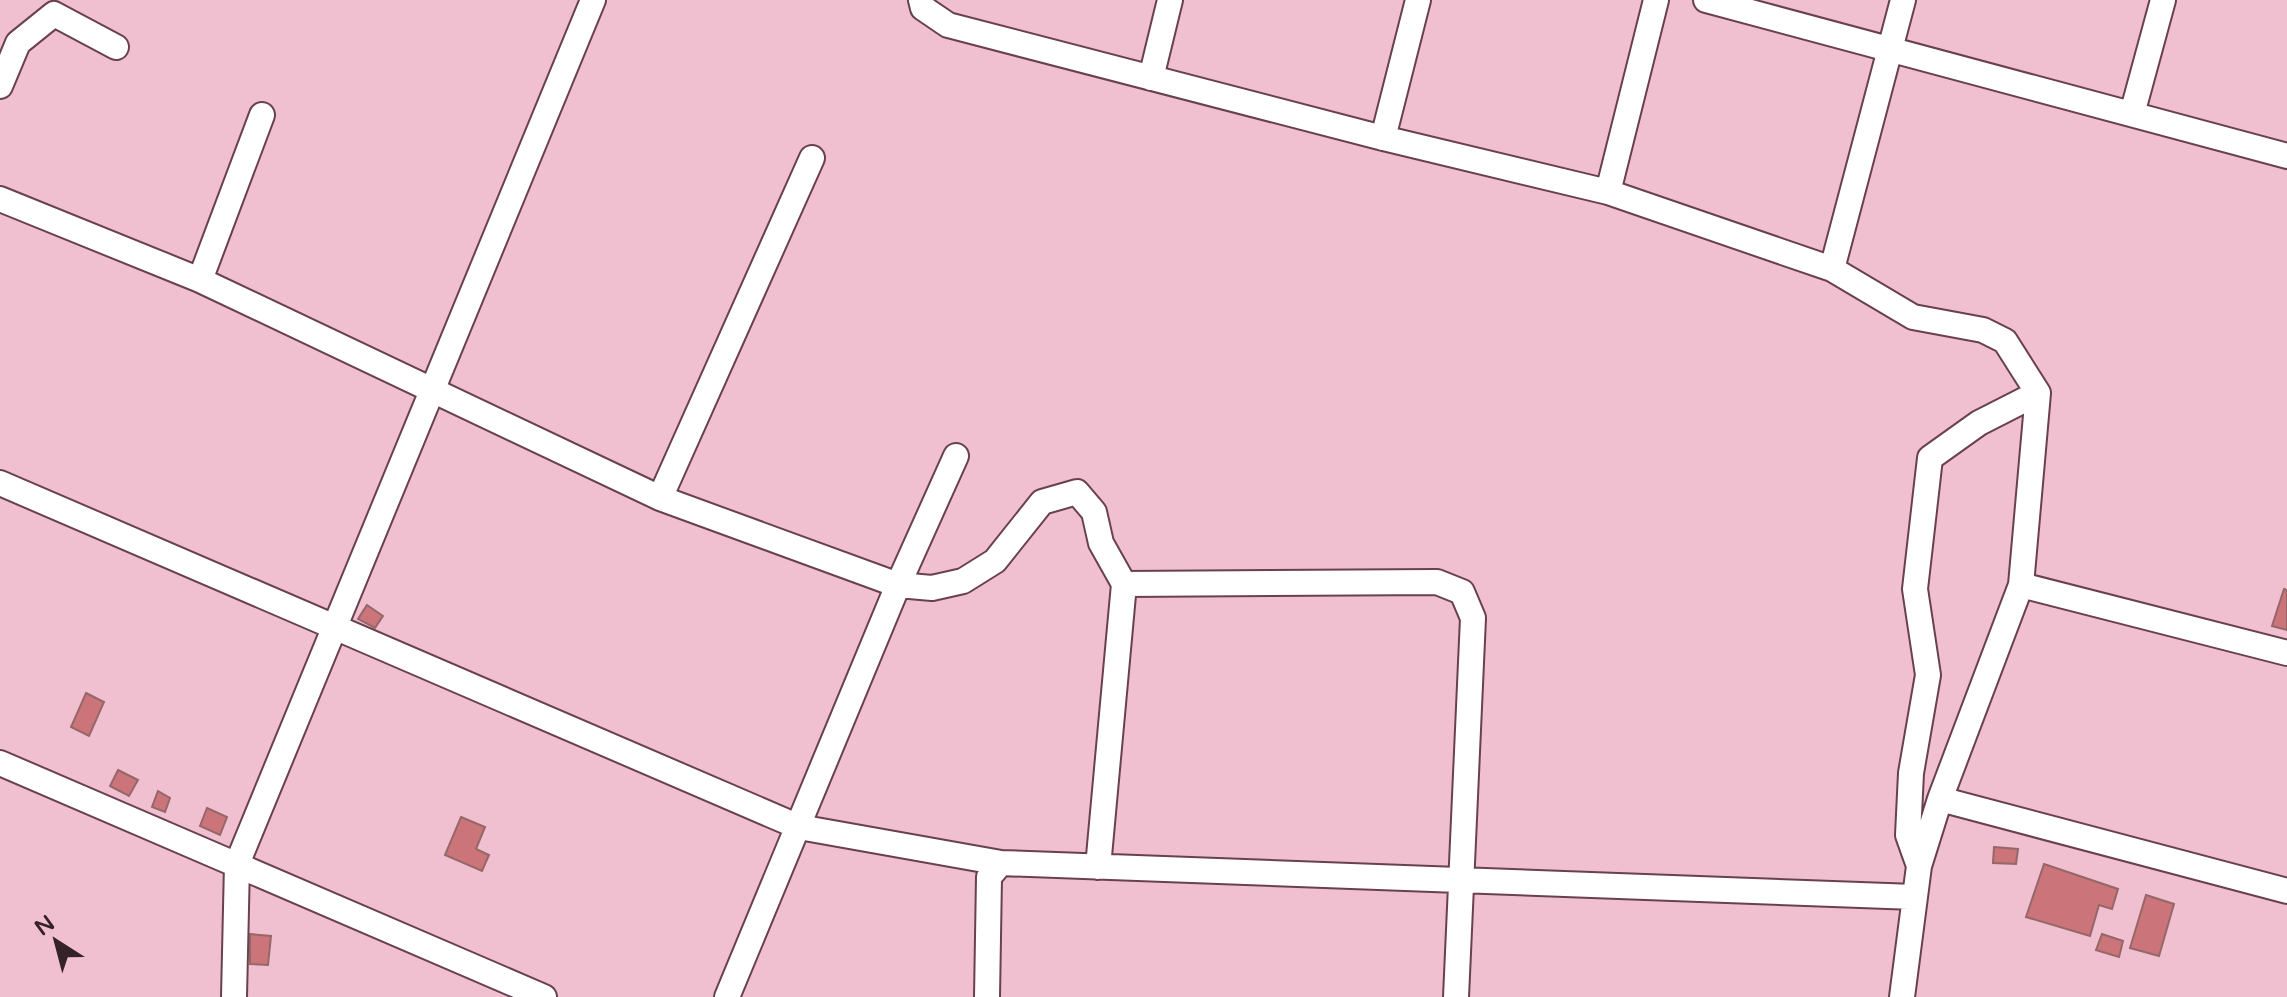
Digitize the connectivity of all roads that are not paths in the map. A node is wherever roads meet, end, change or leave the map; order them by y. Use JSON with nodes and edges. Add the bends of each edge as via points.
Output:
{"nodes":[{"id":1,"x":593,"y":0,"type":"edge"},
{"id":2,"x":921,"y":0,"type":"edge"},
{"id":3,"x":1170,"y":0,"type":"edge"},
{"id":4,"x":1418,"y":0,"type":"edge"},
{"id":5,"x":1656,"y":0,"type":"edge"},
{"id":6,"x":1706,"y":0,"type":"edge"},
{"id":7,"x":1903,"y":0,"type":"edge"},
{"id":8,"x":2163,"y":0,"type":"edge"},
{"id":9,"x":116,"y":47,"type":"dead end"},
{"id":10,"x":1889,"y":49,"type":"junction"},
{"id":11,"x":1151,"y":78,"type":"junction"},
{"id":12,"x":0,"y":86,"type":"edge"},
{"id":13,"x":2132,"y":114,"type":"junction"},
{"id":14,"x":262,"y":115,"type":"dead end"},
{"id":15,"x":1383,"y":138,"type":"junction"},
{"id":16,"x":2287,"y":156,"type":"edge"},
{"id":17,"x":812,"y":158,"type":"dead end"},
{"id":18,"x":1608,"y":192,"type":"junction"},
{"id":19,"x":0,"y":199,"type":"edge"},
{"id":20,"x":1832,"y":269,"type":"junction"},
{"id":21,"x":200,"y":280,"type":"junction"},
{"id":22,"x":432,"y":390,"type":"junction"},
{"id":23,"x":2038,"y":393,"type":"junction"},
{"id":24,"x":956,"y":456,"type":"dead end"},
{"id":25,"x":0,"y":483,"type":"edge"},
{"id":26,"x":660,"y":498,"type":"junction"},
{"id":27,"x":1124,"y":584,"type":"junction"},
{"id":28,"x":898,"y":585,"type":"junction"},
{"id":29,"x":2021,"y":585,"type":"junction"},
{"id":30,"x":334,"y":627,"type":"junction"},
{"id":31,"x":2287,"y":653,"type":"edge"},
{"id":32,"x":0,"y":763,"type":"edge"},
{"id":33,"x":1940,"y":799,"type":"junction"},
{"id":34,"x":799,"y":827,"type":"junction"},
{"id":35,"x":1001,"y":863,"type":"junction"},
{"id":36,"x":237,"y":864,"type":"junction"},
{"id":37,"x":1919,"y":866,"type":"junction"},
{"id":38,"x":1098,"y":867,"type":"junction"},
{"id":39,"x":1463,"y":880,"type":"junction"},
{"id":40,"x":2287,"y":891,"type":"edge"},
{"id":41,"x":1915,"y":897,"type":"junction"},
{"id":42,"x":234,"y":997,"type":"edge"},
{"id":43,"x":544,"y":997,"type":"edge"},
{"id":44,"x":727,"y":997,"type":"edge"},
{"id":45,"x":987,"y":997,"type":"edge"},
{"id":46,"x":1456,"y":997,"type":"edge"},
{"id":47,"x":1902,"y":997,"type":"edge"}],
"edges":[{"from":1,"to":22,"type":"street"},
{"from":2,"to":11,"type":"street","via":[[923,8],[948,25]]},
{"from":3,"to":11,"type":"street"},
{"from":4,"to":15,"type":"street"},
{"from":5,"to":18,"type":"street"},
{"from":6,"to":10,"type":"street"},
{"from":7,"to":10,"type":"street"},
{"from":8,"to":13,"type":"street"},
{"from":9,"to":12,"type":"street","via":[[54,14],[18,43]]},
{"from":10,"to":13,"type":"street"},
{"from":10,"to":20,"type":"street"},
{"from":11,"to":15,"type":"street"},
{"from":13,"to":16,"type":"street"},
{"from":14,"to":21,"type":"street"},
{"from":15,"to":18,"type":"street"},
{"from":17,"to":26,"type":"street"},
{"from":18,"to":20,"type":"street"},
{"from":19,"to":21,"type":"street"},
{"from":20,"to":23,"type":"street","via":[[1913,317],[1983,330],[2005,341]]},
{"from":21,"to":22,"type":"street"},
{"from":22,"to":26,"type":"street"},
{"from":22,"to":30,"type":"street"},
{"from":23,"to":29,"type":"street"},
{"from":23,"to":37,"type":"street","via":[[1979,423],[1930,458],[1915,589],[1928,675],[1911,773],[1908,835]]},
{"from":24,"to":28,"type":"street"},
{"from":25,"to":30,"type":"street"},
{"from":26,"to":28,"type":"street"},
{"from":27,"to":28,"type":"street","via":[[1101,543],[1094,512],[1077,492],[1042,502],[995,561],[963,581],[932,588]]},
{"from":27,"to":38,"type":"street"},
{"from":27,"to":39,"type":"street","via":[[1437,582],[1462,592],[1473,618]]},
{"from":28,"to":34,"type":"street"},
{"from":29,"to":31,"type":"street"},
{"from":29,"to":33,"type":"street"},
{"from":30,"to":34,"type":"street"},
{"from":30,"to":36,"type":"street"},
{"from":32,"to":36,"type":"street"},
{"from":33,"to":37,"type":"street"},
{"from":33,"to":40,"type":"street"},
{"from":34,"to":35,"type":"street"},
{"from":34,"to":44,"type":"street"},
{"from":35,"to":38,"type":"street"},
{"from":35,"to":45,"type":"street","via":[[989,877]]},
{"from":36,"to":42,"type":"street"},
{"from":36,"to":43,"type":"street"},
{"from":37,"to":41,"type":"street"},
{"from":38,"to":39,"type":"street"},
{"from":39,"to":41,"type":"street"},
{"from":39,"to":46,"type":"street"},
{"from":41,"to":47,"type":"street"}]}
